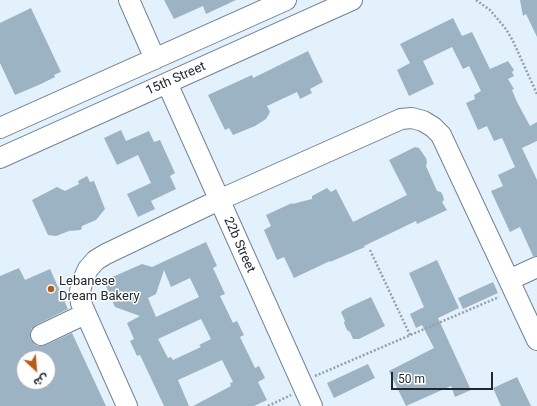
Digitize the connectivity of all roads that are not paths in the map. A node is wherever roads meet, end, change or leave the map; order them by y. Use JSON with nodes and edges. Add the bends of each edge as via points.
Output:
{"nodes":[{"id":1,"x":129,"y":0,"type":"edge"},
{"id":2,"x":286,"y":0,"type":"edge"},
{"id":3,"x":352,"y":0,"type":"edge"},
{"id":4,"x":155,"y":59,"type":"junction"},
{"id":5,"x":167,"y":83,"type":"junction"},
{"id":6,"x":0,"y":128,"type":"edge"},
{"id":7,"x":0,"y":158,"type":"edge"},
{"id":8,"x":219,"y":200,"type":"junction"},
{"id":9,"x":537,"y":267,"type":"edge"},
{"id":10,"x":512,"y":285,"type":"junction"},
{"id":11,"x":85,"y":314,"type":"junction"},
{"id":12,"x":40,"y":335,"type":"dead end"},
{"id":13,"x":537,"y":340,"type":"edge"},
{"id":14,"x":308,"y":398,"type":"edge"},
{"id":15,"x":127,"y":406,"type":"edge"}],
"edges":[{"from":1,"to":4,"type":"street"},
{"from":2,"to":4,"type":"street","name":"15th Street"},
{"from":3,"to":5,"type":"street","name":"15th Street"},
{"from":4,"to":6,"type":"street","name":"15th Street"},
{"from":5,"to":7,"type":"street","name":"15th Street"},
{"from":5,"to":8,"type":"street","name":"22b Street"},
{"from":8,"to":10,"type":"street","via":[[390,123],[412,118],[424,121],[441,135]]},
{"from":8,"to":11,"type":"street","via":[[96,260],[82,280],[81,303]]},
{"from":8,"to":14,"type":"street","name":"22b Street"},
{"from":9,"to":10,"type":"street"},
{"from":10,"to":13,"type":"street"},
{"from":11,"to":12,"type":"street"},
{"from":11,"to":15,"type":"street"}]}
